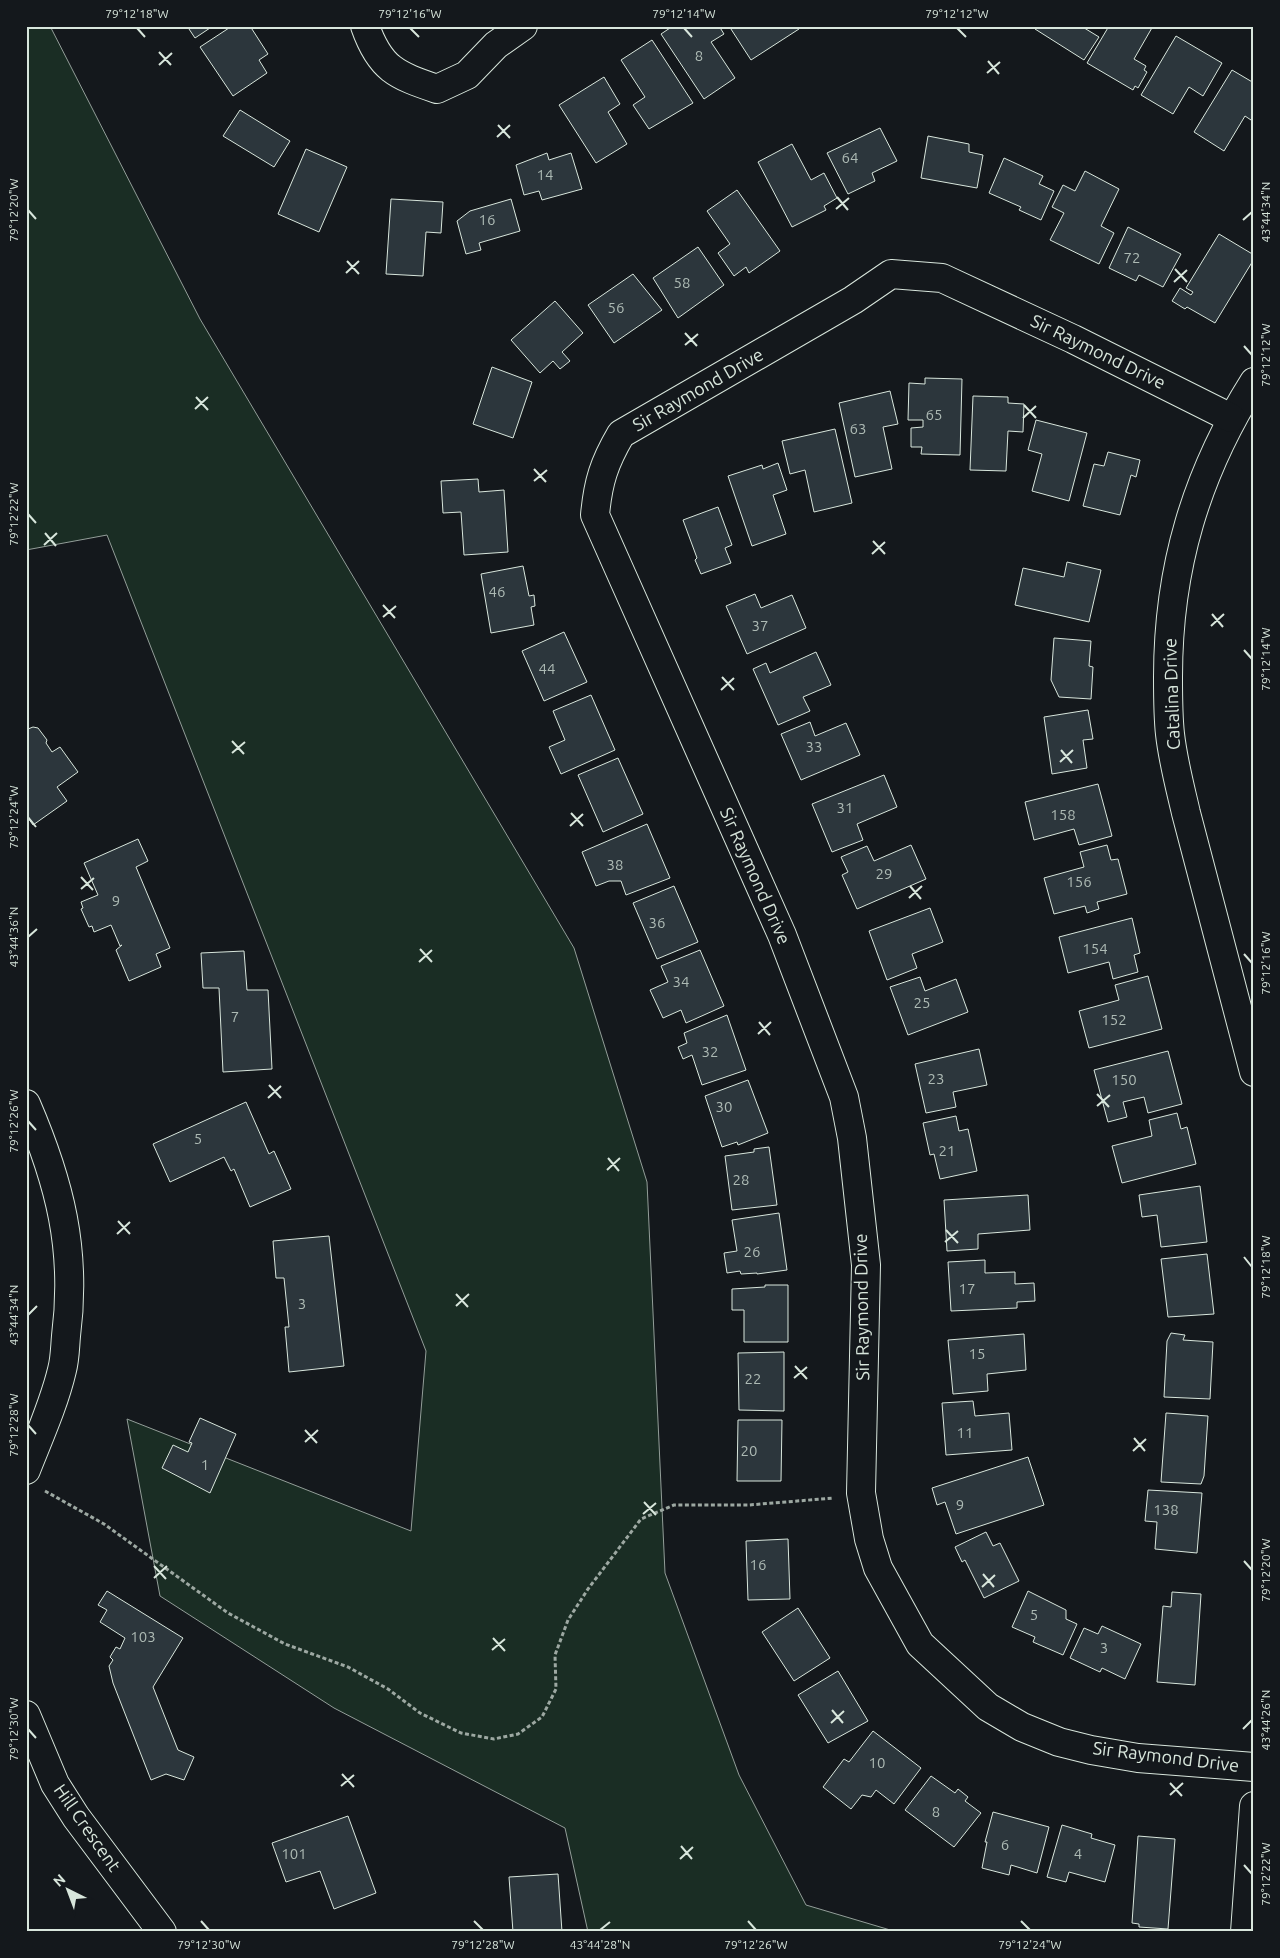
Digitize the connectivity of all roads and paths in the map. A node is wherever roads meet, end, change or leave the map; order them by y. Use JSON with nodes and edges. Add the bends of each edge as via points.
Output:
{"nodes":[{"id":1,"x":364,"y":26,"type":"edge"},
{"id":2,"x":523,"y":26,"type":"edge"},
{"id":3,"x":1254,"y":382,"type":"edge"},
{"id":4,"x":1232,"y":418,"type":"junction"},
{"id":5,"x":1254,"y":1072,"type":"edge"},
{"id":6,"x":26,"y":1104,"type":"edge"},
{"id":7,"x":26,"y":1470,"type":"edge"},
{"id":8,"x":44,"y":1490,"type":"dead end"},
{"id":9,"x":861,"y":1493,"type":"junction"},
{"id":10,"x":26,"y":1716,"type":"edge"},
{"id":11,"x":1254,"y":1767,"type":"edge"},
{"id":12,"x":1254,"y":1806,"type":"edge"},
{"id":13,"x":162,"y":1932,"type":"edge"},
{"id":14,"x":1246,"y":1932,"type":"edge"}],
"edges":[{"from":1,"to":2,"type":"street","via":[[373,49],[391,69],[437,89],[468,75],[496,45]]},
{"from":3,"to":4,"type":"street","name":"Catalina Drive"},
{"from":4,"to":5,"type":"street","name":"Catalina Drive","via":[[1194,505],[1182,546],[1170,611],[1168,693],[1170,734],[1186,813]]},
{"from":4,"to":9,"type":"street","name":"Sir Raymond Drive","via":[[942,278],[891,274],[853,300],[621,434],[606,459],[598,484],[595,515],[782,935],[844,1097],[852,1138],[866,1264]]},
{"from":6,"to":7,"type":"street","via":[[47,1152],[59,1197],[68,1244],[70,1304],[62,1369]]},
{"from":8,"to":9,"type":"path","via":[[104,1524],[228,1613],[285,1644],[348,1667],[388,1689],[420,1713],[461,1734],[494,1739],[518,1734],[542,1717],[556,1689],[555,1655],[568,1620],[641,1520],[674,1505],[802,1501]]},
{"from":9,"to":11,"type":"street","name":"Sir Raymond Drive","via":[[878,1568],[920,1644],[988,1708],[1022,1727],[1059,1742],[1091,1750],[1138,1758]]},
{"from":10,"to":13,"type":"street","name":"Hill Crescent","via":[[55,1784]]},
{"from":12,"to":14,"type":"street"}]}
